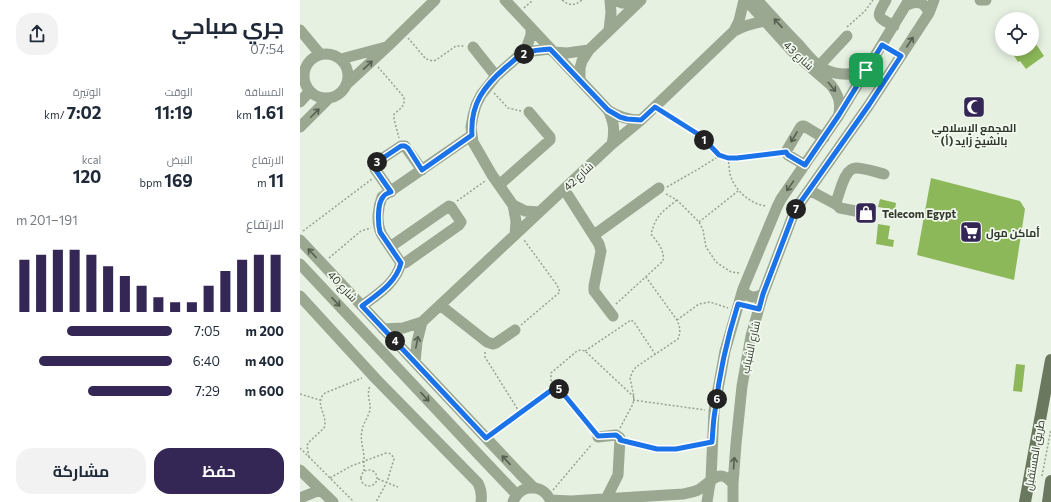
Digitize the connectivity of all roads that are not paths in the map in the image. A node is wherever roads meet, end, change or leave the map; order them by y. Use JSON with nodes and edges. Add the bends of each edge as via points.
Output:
{"nodes":[{"id":1,"x":435,"y":0,"type":"edge"},
{"id":2,"x":505,"y":0,"type":"edge"},
{"id":3,"x":610,"y":0,"type":"edge"},
{"id":4,"x":616,"y":0,"type":"edge"},
{"id":5,"x":745,"y":0,"type":"edge"},
{"id":6,"x":757,"y":0,"type":"edge"},
{"id":7,"x":886,"y":0,"type":"edge"},
{"id":8,"x":934,"y":0,"type":"edge"},
{"id":9,"x":980,"y":0,"type":"edge"},
{"id":10,"x":986,"y":0,"type":"edge"},
{"id":11,"x":639,"y":2,"type":"edge"},
{"id":12,"x":908,"y":2,"type":"edge"},
{"id":13,"x":929,"y":13,"type":"junction"},
{"id":14,"x":765,"y":21,"type":"junction"},
{"id":15,"x":894,"y":26,"type":"junction"},
{"id":16,"x":531,"y":28,"type":"junction"},
{"id":17,"x":300,"y":30,"type":"edge"},
{"id":18,"x":609,"y":30,"type":"junction"},
{"id":19,"x":734,"y":31,"type":"junction"},
{"id":20,"x":848,"y":36,"type":"dead end"},
{"id":21,"x":388,"y":46,"type":"junction"},
{"id":22,"x":472,"y":47,"type":"road end"},
{"id":23,"x":552,"y":50,"type":"junction"},
{"id":24,"x":589,"y":50,"type":"junction"},
{"id":25,"x":320,"y":54,"type":"junction"},
{"id":26,"x":521,"y":54,"type":"junction"},
{"id":27,"x":341,"y":59,"type":"junction"},
{"id":28,"x":303,"y":62,"type":"edge"},
{"id":29,"x":820,"y":66,"type":"junction"},
{"id":30,"x":866,"y":70,"type":"junction"},
{"id":31,"x":496,"y":76,"type":"junction"},
{"id":32,"x":580,"y":80,"type":"junction"},
{"id":33,"x":347,"y":84,"type":"junction"},
{"id":34,"x":310,"y":91,"type":"junction"},
{"id":35,"x":329,"y":98,"type":"junction"},
{"id":36,"x":300,"y":102,"type":"edge"},
{"id":37,"x":608,"y":110,"type":"junction"},
{"id":38,"x":529,"y":112,"type":"road end"},
{"id":39,"x":839,"y":115,"type":"junction"},
{"id":40,"x":641,"y":120,"type":"junction"},
{"id":41,"x":300,"y":127,"type":"edge"},
{"id":42,"x":472,"y":135,"type":"junction"},
{"id":43,"x":824,"y":138,"type":"junction"},
{"id":44,"x":612,"y":144,"type":"junction"},
{"id":45,"x":805,"y":165,"type":"junction"},
{"id":46,"x":422,"y":170,"type":"junction"},
{"id":47,"x":884,"y":174,"type":"dead end"},
{"id":48,"x":499,"y":185,"type":"junction"},
{"id":49,"x":564,"y":189,"type":"junction"},
{"id":50,"x":659,"y":189,"type":"road end"},
{"id":51,"x":809,"y":190,"type":"junction"},
{"id":52,"x":386,"y":194,"type":"junction"},
{"id":53,"x":513,"y":205,"type":"junction"},
{"id":54,"x":837,"y":206,"type":"junction"},
{"id":55,"x":539,"y":212,"type":"junction"},
{"id":56,"x":866,"y":213,"type":"dead end"},
{"id":57,"x":517,"y":233,"type":"junction"},
{"id":58,"x":594,"y":235,"type":"junction"},
{"id":59,"x":300,"y":240,"type":"edge"},
{"id":60,"x":390,"y":247,"type":"junction"},
{"id":61,"x":401,"y":263,"type":"junction"},
{"id":62,"x":300,"y":264,"type":"edge"},
{"id":63,"x":743,"y":289,"type":"junction"},
{"id":64,"x":763,"y":294,"type":"junction"},
{"id":65,"x":300,"y":296,"type":"edge"},
{"id":66,"x":440,"y":305,"type":"junction"},
{"id":67,"x":362,"y":306,"type":"junction"},
{"id":68,"x":611,"y":313,"type":"road end"},
{"id":69,"x":422,"y":322,"type":"junction"},
{"id":70,"x":383,"y":329,"type":"junction"},
{"id":71,"x":515,"y":330,"type":"road end"},
{"id":72,"x":1051,"y":360,"type":"edge"},
{"id":73,"x":414,"y":362,"type":"junction"},
{"id":74,"x":598,"y":436,"type":"road end"},
{"id":75,"x":300,"y":470,"type":"edge"},
{"id":76,"x":618,"y":475,"type":"junction"},
{"id":77,"x":711,"y":479,"type":"junction"},
{"id":78,"x":1046,"y":480,"type":"edge"},
{"id":79,"x":733,"y":484,"type":"junction"},
{"id":80,"x":534,"y":488,"type":"junction"},
{"id":81,"x":320,"y":490,"type":"junction"},
{"id":82,"x":300,"y":498,"type":"edge"},
{"id":83,"x":515,"y":498,"type":"edge"},
{"id":84,"x":624,"y":498,"type":"junction"},
{"id":85,"x":683,"y":498,"type":"edge"},
{"id":86,"x":550,"y":499,"type":"edge"},
{"id":87,"x":606,"y":499,"type":"junction"},
{"id":88,"x":333,"y":502,"type":"edge"},
{"id":89,"x":481,"y":502,"type":"edge"},
{"id":90,"x":707,"y":502,"type":"edge"},
{"id":91,"x":733,"y":502,"type":"edge"},
{"id":92,"x":1026,"y":502,"type":"edge"},
{"id":93,"x":1048,"y":502,"type":"edge"}],
"edges":[{"from":1,"to":21,"type":"street"},
{"from":2,"to":16,"type":"street"},
{"from":3,"to":18,"type":"street"},
{"from":4,"to":11,"type":"street","via":[[622,3]]},
{"from":5,"to":14,"type":"street","name":"شارع 43"},
{"from":5,"to":19,"type":"street","name":"شارع 42"},
{"from":29,"to":6,"type":"street","name":"شارع 43","one_way":true},
{"from":7,"to":15,"type":"street","via":[[879,15]]},
{"from":8,"to":13,"type":"street","name":"شارع الشباب"},
{"from":9,"to":10,"type":"street"},
{"from":11,"to":18,"type":"street"},
{"from":12,"to":13,"type":"street","via":[[923,4]]},
{"from":12,"to":15,"type":"street","name":"شارع الشباب"},
{"from":51,"to":13,"type":"street","name":"شارع الشباب","one_way":true},
{"from":14,"to":19,"type":"street","name":"شارع 42"},
{"from":14,"to":39,"type":"street","name":"شارع 43","one_way":true,"via":[[792,51],[831,84],[839,99]]},
{"from":15,"to":30,"type":"street","name":"شارع الشباب"},
{"from":16,"to":23,"type":"street"},
{"from":16,"to":26,"type":"street","via":[[529,42]]},
{"from":17,"to":25,"type":"street"},
{"from":18,"to":24,"type":"street"},
{"from":19,"to":40,"type":"street","name":"شارع 42"},
{"from":20,"to":29,"type":"street"},
{"from":21,"to":27,"type":"street"},
{"from":33,"to":21,"type":"street","one_way":true},
{"from":22,"to":31,"type":"street"},
{"from":23,"to":24,"type":"street","via":[[567,53]]},
{"from":23,"to":26,"type":"street"},
{"from":23,"to":32,"type":"street"},
{"from":24,"to":32,"type":"street","via":[[582,61]]},
{"from":25,"to":27,"type":"street","via":[[331,54]]},
{"from":25,"to":28,"type":"street"},
{"from":26,"to":31,"type":"street"},
{"from":27,"to":33,"type":"street","via":[[349,73]]},
{"from":28,"to":34,"type":"street","via":[[304,77]]},
{"from":29,"to":30,"type":"street","name":"شارع 43","via":[[841,74]]},
{"from":30,"to":39,"type":"street","name":"شارع الشباب"},
{"from":31,"to":42,"type":"street","via":[[487,85],[476,105]]},
{"from":32,"to":37,"type":"street"},
{"from":33,"to":35,"type":"street","via":[[338,95]]},
{"from":34,"to":35,"type":"street","via":[[318,97]]},
{"from":34,"to":36,"type":"street"},
{"from":41,"to":35,"type":"street","one_way":true},
{"from":37,"to":40,"type":"street","via":[[620,117]]},
{"from":37,"to":44,"type":"street","via":[[614,126]]},
{"from":38,"to":48,"type":"street","via":[[550,140]]},
{"from":39,"to":43,"type":"street","name":"شارع الشباب"},
{"from":40,"to":44,"type":"street","name":"شارع 42"},
{"from":42,"to":46,"type":"street"},
{"from":42,"to":48,"type":"street","via":[[473,142]]},
{"from":43,"to":45,"type":"street","name":"شارع الشباب"},
{"from":43,"to":45,"type":"street","one_way":true,"via":[[802,126],[786,152]]},
{"from":44,"to":49,"type":"street","name":"شارع 42"},
{"from":45,"to":63,"type":"street","name":"شارع الشباب","one_way":true,"via":[[781,199]]},
{"from":46,"to":52,"type":"street"},
{"from":46,"to":52,"type":"street","via":[[408,148],[401,146],[375,165]]},
{"from":47,"to":54,"type":"street","via":[[856,168],[850,170],[836,202]]},
{"from":48,"to":53,"type":"street"},
{"from":49,"to":55,"type":"street","name":"شارع 42"},
{"from":49,"to":58,"type":"street"},
{"from":50,"to":58,"type":"street"},
{"from":51,"to":54,"type":"street"},
{"from":51,"to":64,"type":"street","name":"شارع الشباب","via":[[795,210]]},
{"from":52,"to":60,"type":"street","via":[[379,206],[379,227]]},
{"from":53,"to":55,"type":"street","via":[[525,211]]},
{"from":53,"to":57,"type":"street"},
{"from":54,"to":56,"type":"street"},
{"from":55,"to":57,"type":"street","name":"شارع 42"},
{"from":57,"to":66,"type":"street","name":"شارع 42"},
{"from":58,"to":68,"type":"street","via":[[601,251],[594,291]]},
{"from":67,"to":59,"type":"street","name":"شارع 40","one_way":true},
{"from":60,"to":61,"type":"street"},
{"from":60,"to":61,"type":"street","via":[[449,206],[461,222]]},
{"from":61,"to":67,"type":"street","via":[[395,278]]},
{"from":62,"to":83,"type":"street","name":"شارع 40","one_way":true,"via":[[480,456]]},
{"from":63,"to":64,"type":"street","via":[[744,293],[752,297]]},
{"from":63,"to":77,"type":"street","name":"شارع الشباب","via":[[725,351],[714,411]]},
{"from":79,"to":64,"type":"street","name":"شارع الشباب","one_way":true,"via":[[742,386],[751,336]]},
{"from":65,"to":89,"type":"street","via":[[374,377],[478,483],[481,489]]},
{"from":66,"to":69,"type":"street","name":"شارع 42"},
{"from":66,"to":71,"type":"street","via":[[486,342],[496,343]]},
{"from":67,"to":70,"type":"street","name":"شارع 40"},
{"from":69,"to":70,"type":"street","name":"شارع 42","via":[[403,328]]},
{"from":73,"to":69,"type":"street","one_way":true},
{"from":70,"to":73,"type":"street","name":"شارع 40"},
{"from":72,"to":92,"type":"main road","name":"طريق المستقبل"},
{"from":80,"to":73,"type":"street","name":"شارع 40","one_way":true},
{"from":74,"to":76,"type":"street","via":[[618,437]]},
{"from":75,"to":81,"type":"street"},
{"from":76,"to":84,"type":"street"},
{"from":76,"to":87,"type":"street"},
{"from":77,"to":79,"type":"street","via":[[726,477]]},
{"from":77,"to":85,"type":"street","via":[[699,490]]},
{"from":77,"to":90,"type":"street","name":"شارع الشباب"},
{"from":78,"to":93,"type":"main road","name":"طريق المستقبل"},
{"from":79,"to":91,"type":"street","name":"شارع الشباب"},
{"from":80,"to":83,"type":"street","via":[[525,489]]},
{"from":80,"to":86,"type":"street","name":"شارع 40","via":[[542,490]]},
{"from":81,"to":82,"type":"street"},
{"from":81,"to":88,"type":"street"},
{"from":84,"to":85,"type":"street"},
{"from":84,"to":87,"type":"street"},
{"from":86,"to":87,"type":"street"}]}
